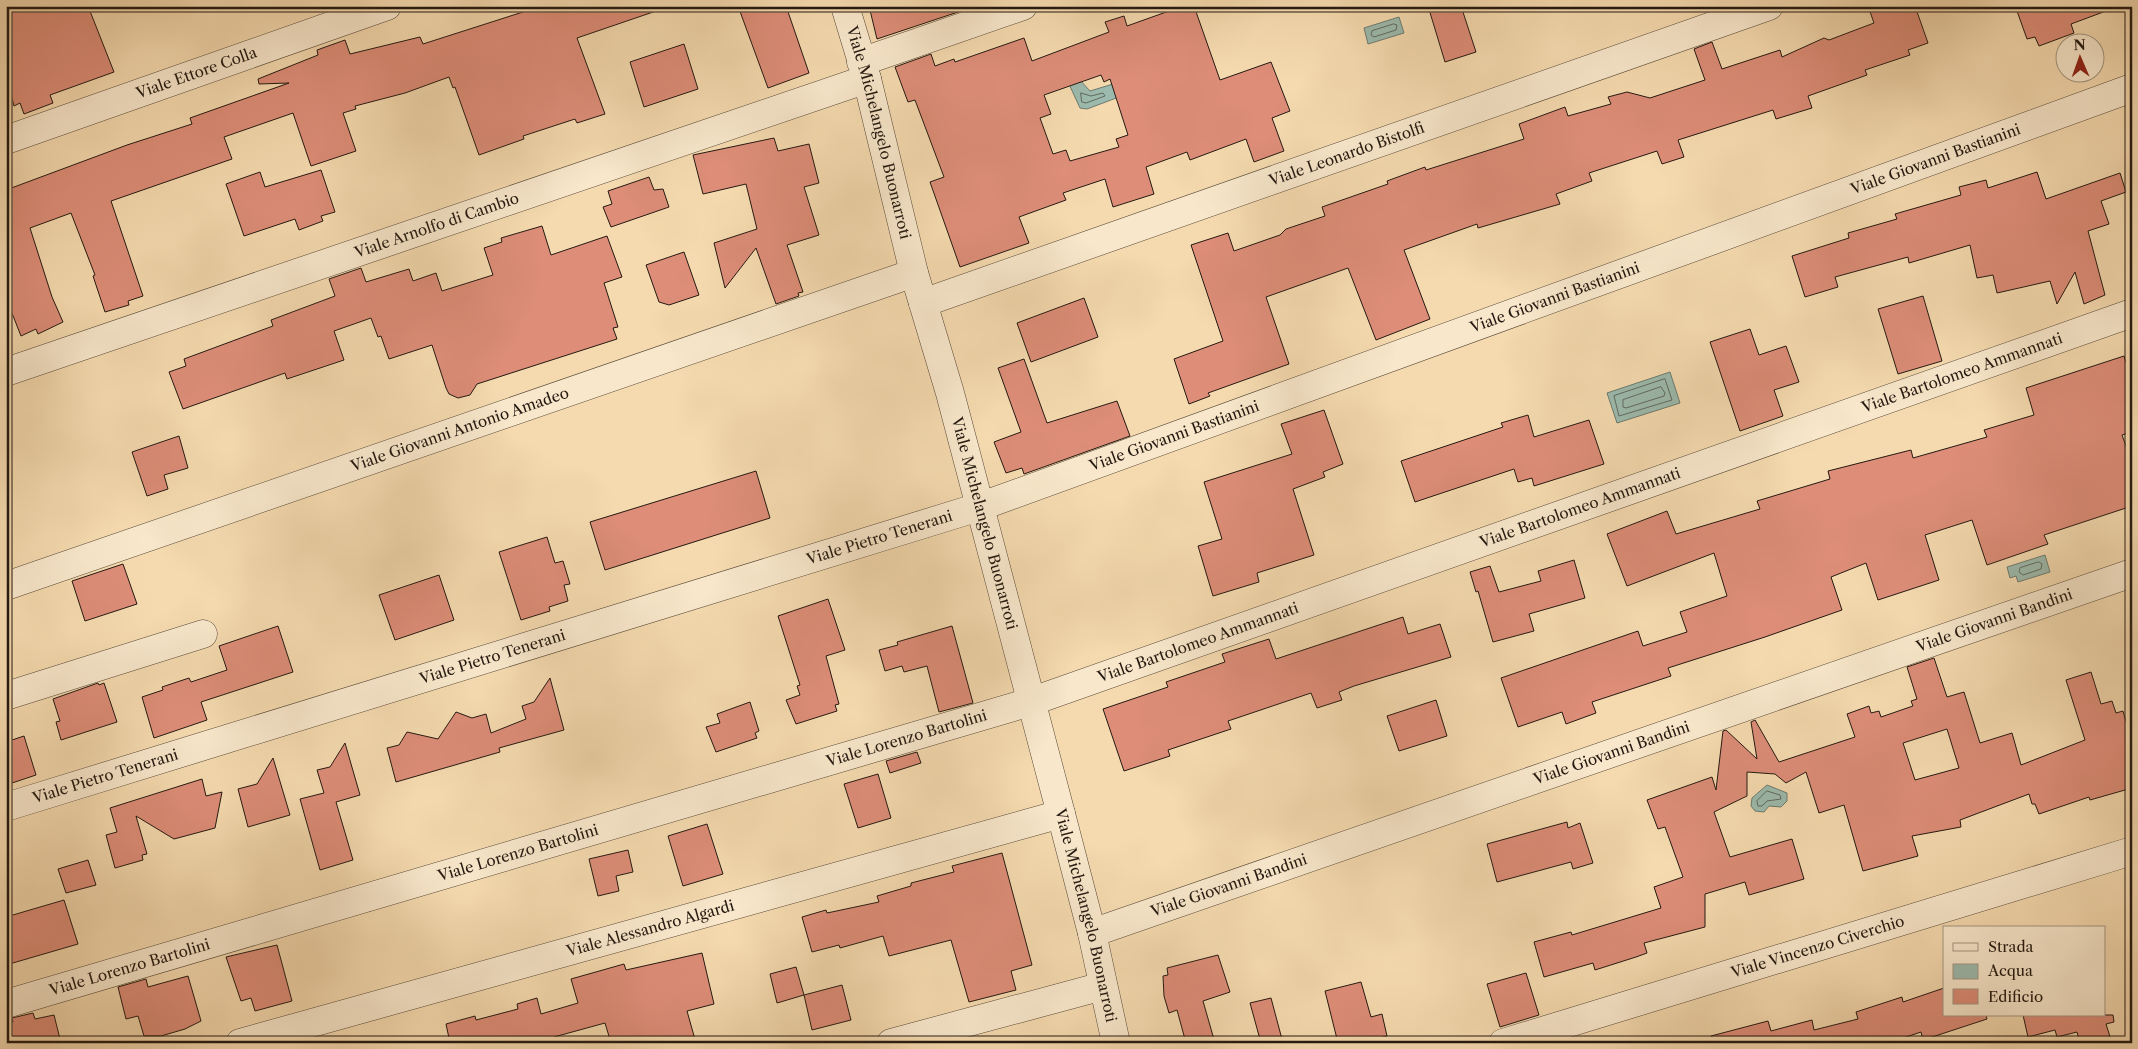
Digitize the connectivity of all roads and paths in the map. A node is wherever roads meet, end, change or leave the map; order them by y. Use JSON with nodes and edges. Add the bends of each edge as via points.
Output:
{"nodes":[{"id":1,"x":387,"y":6,"type":"edge"},
{"id":2,"x":845,"y":6,"type":"edge"},
{"id":3,"x":1023,"y":6,"type":"edge"},
{"id":4,"x":1769,"y":6,"type":"edge"},
{"id":5,"x":864,"y":70,"type":"junction"},
{"id":6,"x":2132,"y":88,"type":"edge"},
{"id":7,"x":6,"y":140,"type":"edge"},
{"id":8,"x":914,"y":273,"type":"junction"},
{"id":9,"x":923,"y":303,"type":"junction"},
{"id":10,"x":2132,"y":313,"type":"edge"},
{"id":11,"x":6,"y":372,"type":"edge"},
{"id":12,"x":979,"y":508,"type":"junction"},
{"id":13,"x":2132,"y":573,"type":"edge"},
{"id":14,"x":6,"y":586,"type":"edge"},
{"id":15,"x":203,"y":634,"type":"dead end"},
{"id":16,"x":6,"y":696,"type":"edge"},
{"id":17,"x":1030,"y":702,"type":"junction"},
{"id":18,"x":6,"y":807,"type":"edge"},
{"id":19,"x":1061,"y":814,"type":"junction"},
{"id":20,"x":2132,"y":851,"type":"edge"},
{"id":21,"x":1092,"y":933,"type":"junction"},
{"id":22,"x":1103,"y":986,"type":"junction"},
{"id":23,"x":6,"y":1004,"type":"edge"},
{"id":24,"x":240,"y":1043,"type":"edge"},
{"id":25,"x":891,"y":1043,"type":"edge"},
{"id":26,"x":1116,"y":1043,"type":"edge"},
{"id":27,"x":1503,"y":1043,"type":"edge"}],
"edges":[{"from":1,"to":7,"type":"street","name":"Viale Ettore Colla"},
{"from":2,"to":5,"type":"street","name":"Viale Michelangelo Buonarroti"},
{"from":3,"to":5,"type":"street","name":"Viale Arnolfo di Cambio"},
{"from":4,"to":9,"type":"street","name":"Viale Leonardo Bistolfi"},
{"from":5,"to":8,"type":"street","name":"Viale Michelangelo Buonarroti"},
{"from":5,"to":11,"type":"street","name":"Viale Arnolfo di Cambio"},
{"from":6,"to":12,"type":"street","name":"Viale Giovanni Bastianini"},
{"from":8,"to":9,"type":"street","name":"Viale Michelangelo Buonarroti"},
{"from":8,"to":14,"type":"street","name":"Viale Giovanni Antonio Amadeo"},
{"from":9,"to":12,"type":"street","name":"Viale Michelangelo Buonarroti"},
{"from":10,"to":17,"type":"street","name":"Viale Bartolomeo Ammannati"},
{"from":12,"to":17,"type":"street","name":"Viale Michelangelo Buonarroti"},
{"from":12,"to":18,"type":"street","name":"Viale Pietro Tenerani"},
{"from":13,"to":21,"type":"street","name":"Viale Giovanni Bandini"},
{"from":15,"to":16,"type":"street"},
{"from":17,"to":19,"type":"street","name":"Viale Michelangelo Buonarroti"},
{"from":17,"to":23,"type":"street","name":"Viale Lorenzo Bartolini"},
{"from":19,"to":21,"type":"street","name":"Viale Michelangelo Buonarroti"},
{"from":19,"to":24,"type":"street","name":"Viale Alessandro Algardi"},
{"from":20,"to":27,"type":"street","name":"Viale Vincenzo Civerchio"},
{"from":21,"to":22,"type":"street","name":"Viale Michelangelo Buonarroti"},
{"from":22,"to":25,"type":"street"},
{"from":22,"to":26,"type":"street","name":"Viale Michelangelo Buonarroti"}]}
